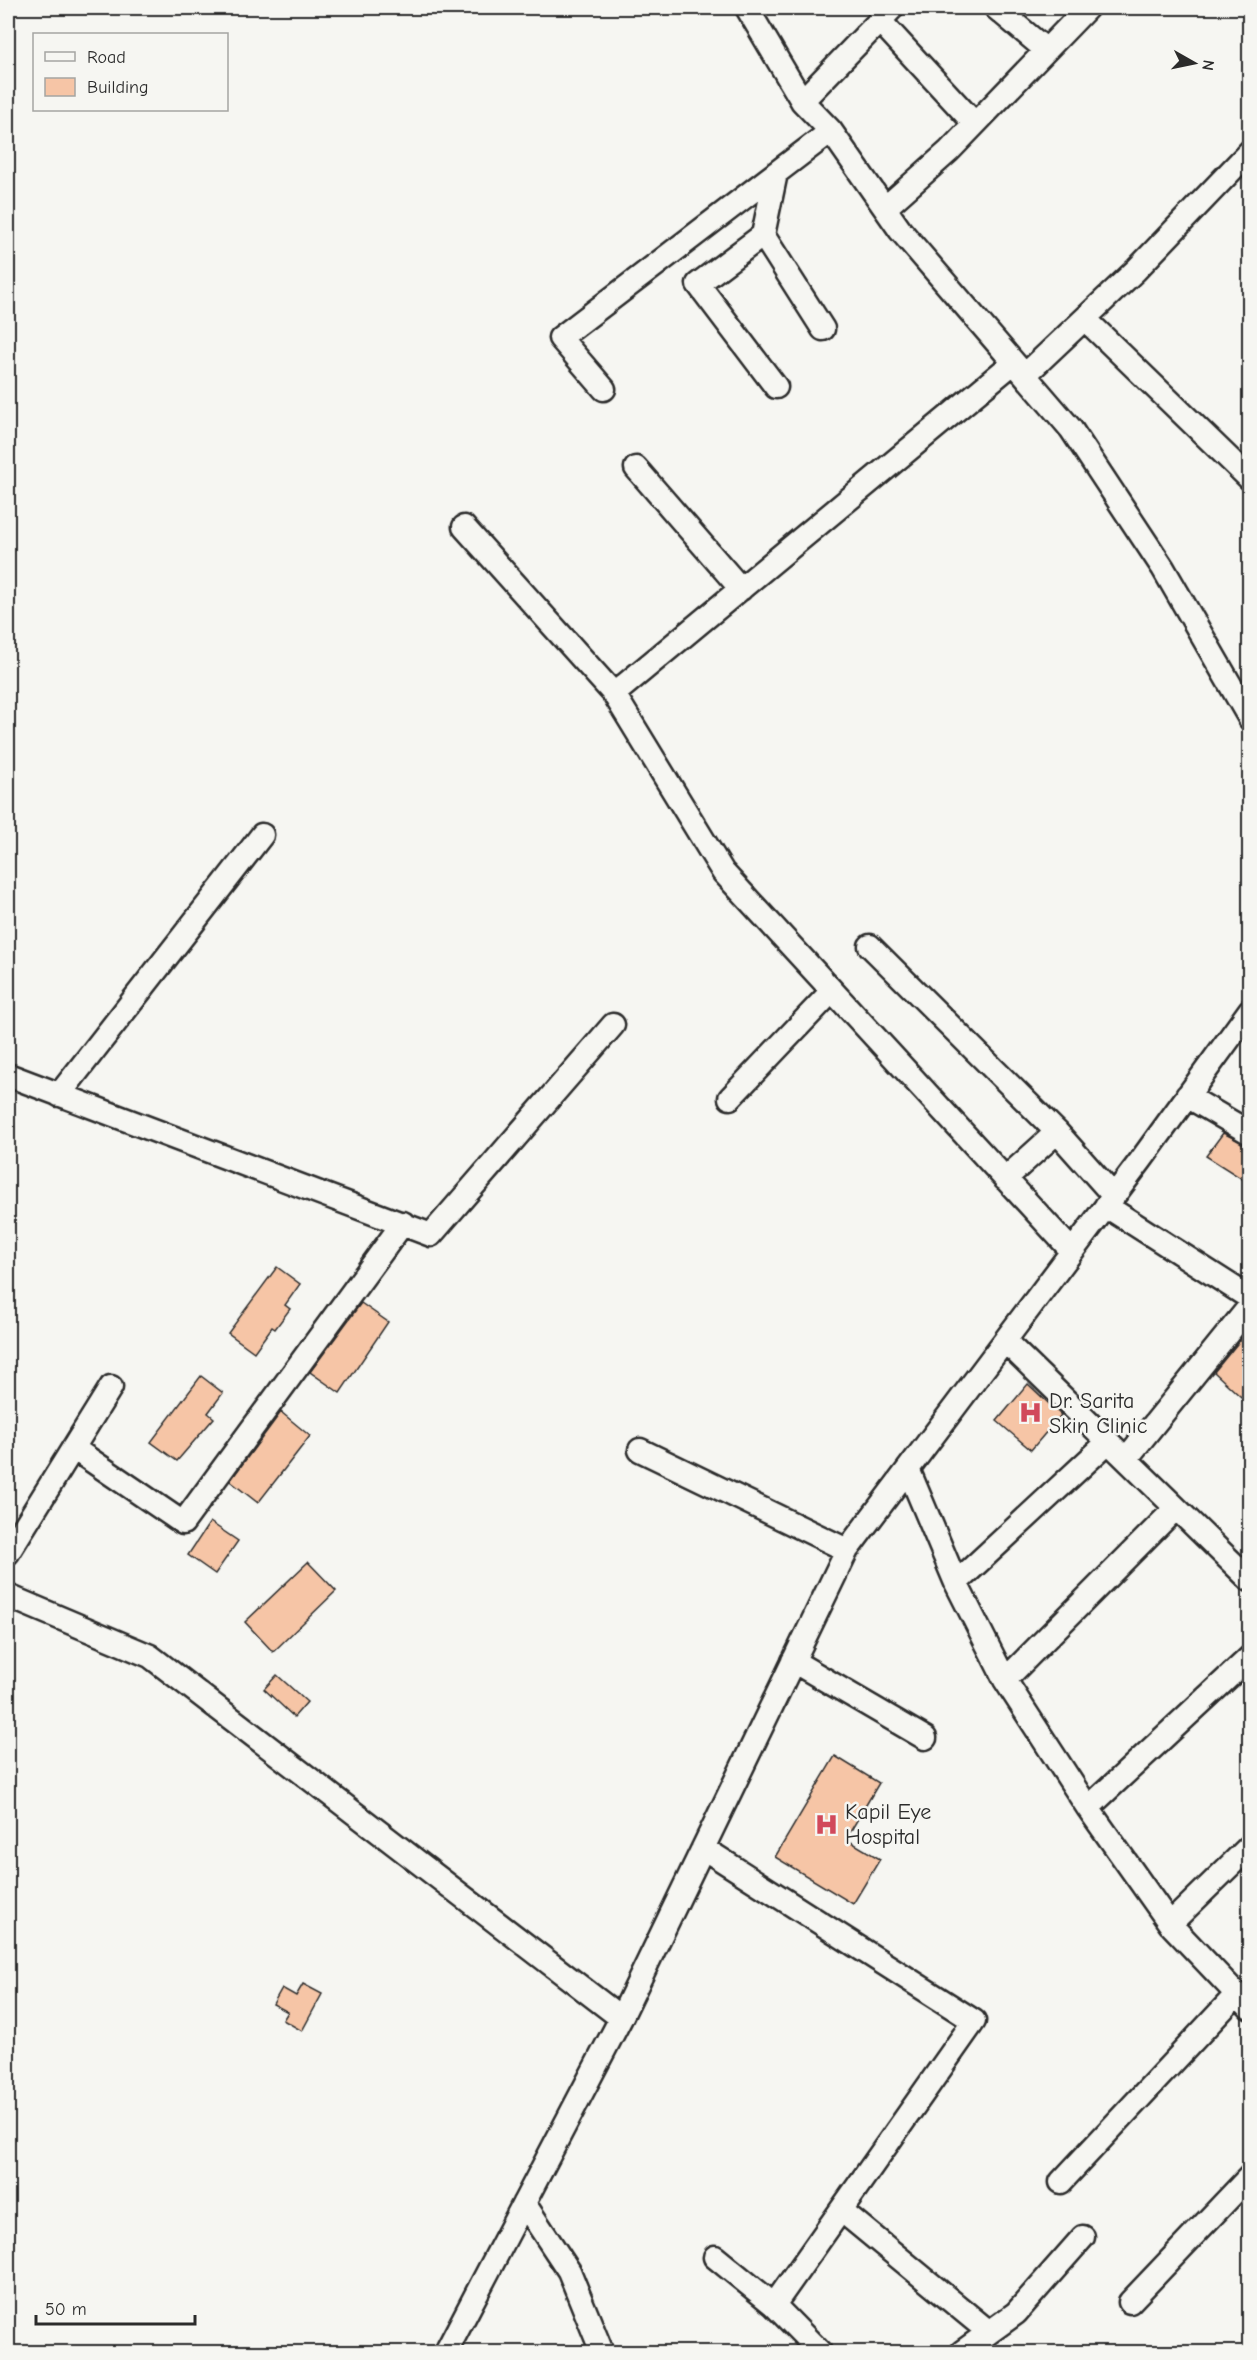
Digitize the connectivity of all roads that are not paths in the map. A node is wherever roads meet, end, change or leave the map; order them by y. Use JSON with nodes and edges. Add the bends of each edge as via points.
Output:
{"nodes":[{"id":1,"x":747,"y":8,"type":"edge"},
{"id":2,"x":996,"y":8,"type":"edge"},
{"id":3,"x":1087,"y":8,"type":"edge"},
{"id":4,"x":885,"y":14,"type":"edge"},
{"id":5,"x":1046,"y":50,"type":"junction"},
{"id":6,"x":802,"y":101,"type":"junction"},
{"id":7,"x":975,"y":124,"type":"junction"},
{"id":8,"x":831,"y":131,"type":"junction"},
{"id":9,"x":1250,"y":151,"type":"edge"},
{"id":10,"x":776,"y":173,"type":"junction"},
{"id":11,"x":885,"y":208,"type":"junction"},
{"id":12,"x":763,"y":235,"type":"junction"},
{"id":13,"x":1085,"y":319,"type":"junction"},
{"id":14,"x":823,"y":329,"type":"dead end"},
{"id":15,"x":1019,"y":369,"type":"junction"},
{"id":16,"x":776,"y":387,"type":"dead end"},
{"id":17,"x":604,"y":389,"type":"dead end"},
{"id":18,"x":636,"y":468,"type":"dead end"},
{"id":19,"x":1250,"y":479,"type":"edge"},
{"id":20,"x":464,"y":527,"type":"dead end"},
{"id":21,"x":741,"y":589,"type":"junction"},
{"id":22,"x":614,"y":694,"type":"junction"},
{"id":23,"x":1250,"y":719,"type":"edge"},
{"id":24,"x":262,"y":835,"type":"dead end"},
{"id":25,"x":870,"y":946,"type":"dead end"},
{"id":26,"x":832,"y":991,"type":"junction"},
{"id":27,"x":1250,"y":1010,"type":"edge"},
{"id":28,"x":612,"y":1025,"type":"dead end"},
{"id":29,"x":8,"y":1075,"type":"edge"},
{"id":30,"x":59,"y":1095,"type":"junction"},
{"id":31,"x":1187,"y":1096,"type":"junction"},
{"id":32,"x":730,"y":1098,"type":"dead end"},
{"id":33,"x":1057,"y":1132,"type":"junction"},
{"id":34,"x":1250,"y":1133,"type":"edge"},
{"id":35,"x":1005,"y":1179,"type":"junction"},
{"id":36,"x":1109,"y":1201,"type":"junction"},
{"id":37,"x":403,"y":1223,"type":"junction"},
{"id":38,"x":1072,"y":1251,"type":"junction"},
{"id":39,"x":1250,"y":1298,"type":"edge"},
{"id":40,"x":1250,"y":1306,"type":"edge"},
{"id":41,"x":1005,"y":1341,"type":"junction"},
{"id":42,"x":111,"y":1387,"type":"dead end"},
{"id":43,"x":1108,"y":1442,"type":"junction"},
{"id":44,"x":73,"y":1448,"type":"junction"},
{"id":45,"x":640,"y":1450,"type":"dead end"},
{"id":46,"x":1126,"y":1459,"type":"junction"},
{"id":47,"x":908,"y":1469,"type":"junction"},
{"id":48,"x":1176,"y":1508,"type":"junction"},
{"id":49,"x":847,"y":1550,"type":"junction"},
{"id":50,"x":8,"y":1553,"type":"edge"},
{"id":51,"x":1250,"y":1580,"type":"edge"},
{"id":52,"x":956,"y":1583,"type":"junction"},
{"id":53,"x":8,"y":1596,"type":"edge"},
{"id":54,"x":1250,"y":1657,"type":"edge"},
{"id":55,"x":794,"y":1661,"type":"junction"},
{"id":56,"x":1005,"y":1680,"type":"junction"},
{"id":57,"x":925,"y":1738,"type":"dead end"},
{"id":58,"x":1088,"y":1808,"type":"junction"},
{"id":59,"x":1250,"y":1846,"type":"edge"},
{"id":60,"x":703,"y":1848,"type":"junction"},
{"id":61,"x":1170,"y":1924,"type":"junction"},
{"id":62,"x":1243,"y":2002,"type":"edge"},
{"id":63,"x":621,"y":2018,"type":"junction"},
{"id":64,"x":1250,"y":2176,"type":"edge"},
{"id":65,"x":1061,"y":2182,"type":"dead end"},
{"id":66,"x":524,"y":2203,"type":"junction"},
{"id":67,"x":841,"y":2210,"type":"junction"},
{"id":68,"x":1083,"y":2237,"type":"dead end"},
{"id":69,"x":715,"y":2257,"type":"dead end"},
{"id":70,"x":1130,"y":2301,"type":"dead end"},
{"id":71,"x":774,"y":2305,"type":"junction"},
{"id":72,"x":989,"y":2332,"type":"junction"},
{"id":73,"x":446,"y":2352,"type":"edge"},
{"id":74,"x":602,"y":2352,"type":"edge"},
{"id":75,"x":820,"y":2352,"type":"edge"},
{"id":76,"x":962,"y":2352,"type":"edge"}],
"edges":[{"from":1,"to":6,"type":"street"},
{"from":2,"to":5,"type":"street"},
{"from":3,"to":5,"type":"street"},
{"from":4,"to":6,"type":"street"},
{"from":4,"to":7,"type":"street"},
{"from":5,"to":7,"type":"street"},
{"from":6,"to":8,"type":"street"},
{"from":7,"to":11,"type":"street"},
{"from":8,"to":10,"type":"street"},
{"from":8,"to":11,"type":"street"},
{"from":9,"to":13,"type":"street"},
{"from":10,"to":12,"type":"street"},
{"from":10,"to":17,"type":"street","via":[[560,338]]},
{"from":11,"to":15,"type":"street"},
{"from":12,"to":14,"type":"street"},
{"from":12,"to":16,"type":"street","via":[[698,284]]},
{"from":13,"to":15,"type":"street"},
{"from":13,"to":19,"type":"street"},
{"from":15,"to":21,"type":"street"},
{"from":15,"to":23,"type":"street","via":[[1071,429],[1163,568]]},
{"from":18,"to":21,"type":"street"},
{"from":20,"to":22,"type":"street"},
{"from":21,"to":22,"type":"street"},
{"from":22,"to":26,"type":"street","via":[[723,873]]},
{"from":24,"to":30,"type":"street"},
{"from":25,"to":33,"type":"street"},
{"from":26,"to":32,"type":"street"},
{"from":26,"to":35,"type":"street"},
{"from":27,"to":31,"type":"street"},
{"from":28,"to":37,"type":"street","via":[[431,1235]]},
{"from":29,"to":30,"type":"street"},
{"from":30,"to":37,"type":"street"},
{"from":31,"to":34,"type":"street"},
{"from":31,"to":36,"type":"street"},
{"from":33,"to":35,"type":"street"},
{"from":33,"to":36,"type":"street"},
{"from":35,"to":38,"type":"street"},
{"from":36,"to":38,"type":"street"},
{"from":36,"to":39,"type":"street"},
{"from":37,"to":44,"type":"street","via":[[183,1523]]},
{"from":38,"to":41,"type":"street"},
{"from":40,"to":46,"type":"street"},
{"from":41,"to":43,"type":"street"},
{"from":41,"to":47,"type":"street"},
{"from":42,"to":44,"type":"street"},
{"from":43,"to":46,"type":"street"},
{"from":43,"to":52,"type":"street"},
{"from":44,"to":50,"type":"street"},
{"from":45,"to":49,"type":"street"},
{"from":46,"to":48,"type":"street"},
{"from":47,"to":49,"type":"street"},
{"from":47,"to":52,"type":"street"},
{"from":48,"to":51,"type":"street"},
{"from":48,"to":56,"type":"street"},
{"from":49,"to":55,"type":"street"},
{"from":52,"to":56,"type":"street"},
{"from":53,"to":63,"type":"street","via":[[150,1656]]},
{"from":54,"to":58,"type":"street"},
{"from":55,"to":57,"type":"street"},
{"from":55,"to":60,"type":"street"},
{"from":56,"to":58,"type":"street"},
{"from":58,"to":61,"type":"street"},
{"from":59,"to":61,"type":"street"},
{"from":60,"to":63,"type":"street"},
{"from":60,"to":67,"type":"street","via":[[974,2021]]},
{"from":61,"to":62,"type":"street"},
{"from":62,"to":65,"type":"street"},
{"from":63,"to":66,"type":"street"},
{"from":64,"to":70,"type":"street"},
{"from":66,"to":73,"type":"street"},
{"from":66,"to":74,"type":"street","via":[[569,2271]]},
{"from":67,"to":71,"type":"street"},
{"from":67,"to":72,"type":"street"},
{"from":68,"to":72,"type":"street","via":[[1016,2313]]},
{"from":69,"to":71,"type":"street"},
{"from":71,"to":75,"type":"street"},
{"from":72,"to":76,"type":"street"}]}
